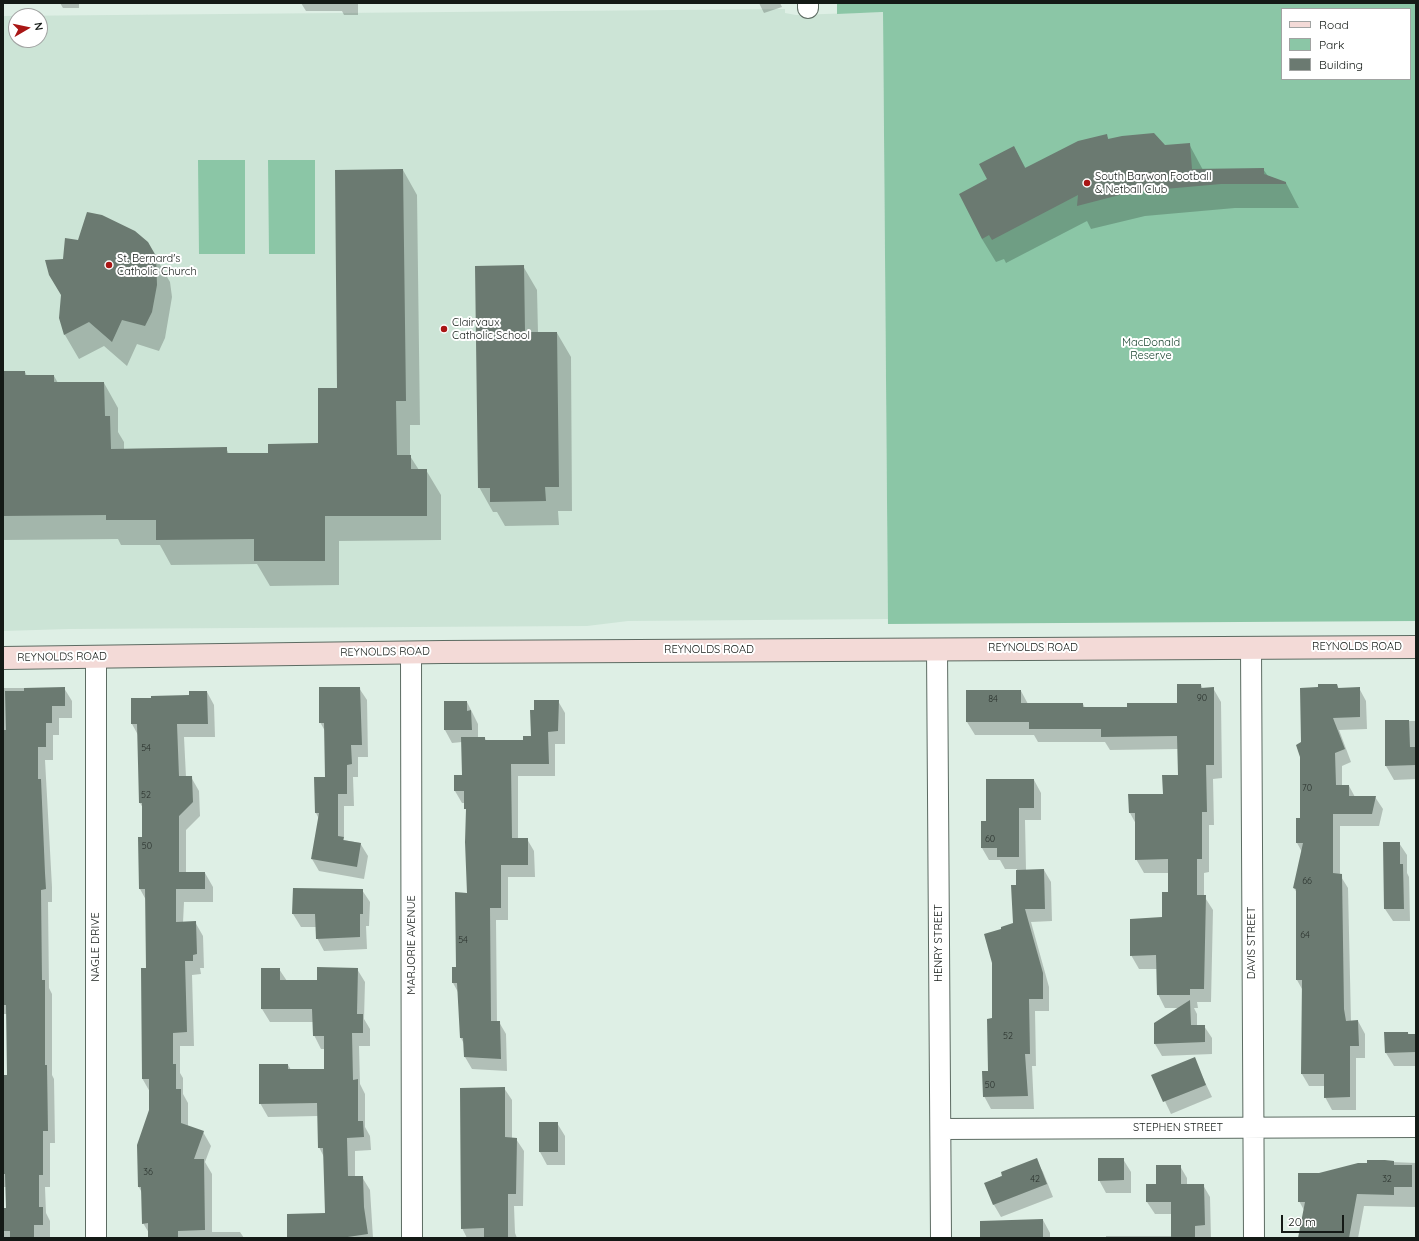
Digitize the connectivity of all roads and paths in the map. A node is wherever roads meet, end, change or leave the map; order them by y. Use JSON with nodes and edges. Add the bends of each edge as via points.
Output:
{"nodes":[{"id":1,"x":1251,"y":647,"type":"junction"},
{"id":2,"x":1416,"y":647,"type":"edge"},
{"id":3,"x":937,"y":649,"type":"junction"},
{"id":4,"x":411,"y":652,"type":"junction"},
{"id":5,"x":96,"y":656,"type":"junction"},
{"id":6,"x":3,"y":658,"type":"edge"},
{"id":7,"x":941,"y":1128,"type":"junction"},
{"id":8,"x":1252,"y":1128,"type":"junction"},
{"id":9,"x":1416,"y":1128,"type":"edge"},
{"id":10,"x":96,"y":1238,"type":"edge"},
{"id":11,"x":412,"y":1238,"type":"edge"},
{"id":12,"x":941,"y":1238,"type":"edge"},
{"id":13,"x":1254,"y":1238,"type":"edge"}],
"edges":[{"from":1,"to":2,"type":"street","name":"REYNOLDS ROAD"},
{"from":1,"to":3,"type":"street","name":"REYNOLDS ROAD"},
{"from":1,"to":8,"type":"street","name":"DAVIS STREET"},
{"from":3,"to":4,"type":"street","name":"REYNOLDS ROAD"},
{"from":3,"to":7,"type":"street","name":"HENRY STREET"},
{"from":4,"to":5,"type":"street","name":"REYNOLDS ROAD"},
{"from":4,"to":11,"type":"street","name":"MARJORIE AVENUE"},
{"from":5,"to":6,"type":"street","name":"REYNOLDS ROAD"},
{"from":5,"to":10,"type":"street","name":"NAGLE DRIVE"},
{"from":7,"to":8,"type":"street","name":"STEPHEN STREET"},
{"from":7,"to":12,"type":"street","name":"HENRY STREET"},
{"from":8,"to":9,"type":"street","name":"STEPHEN STREET"},
{"from":8,"to":13,"type":"street","name":"DAVIS STREET"}]}
